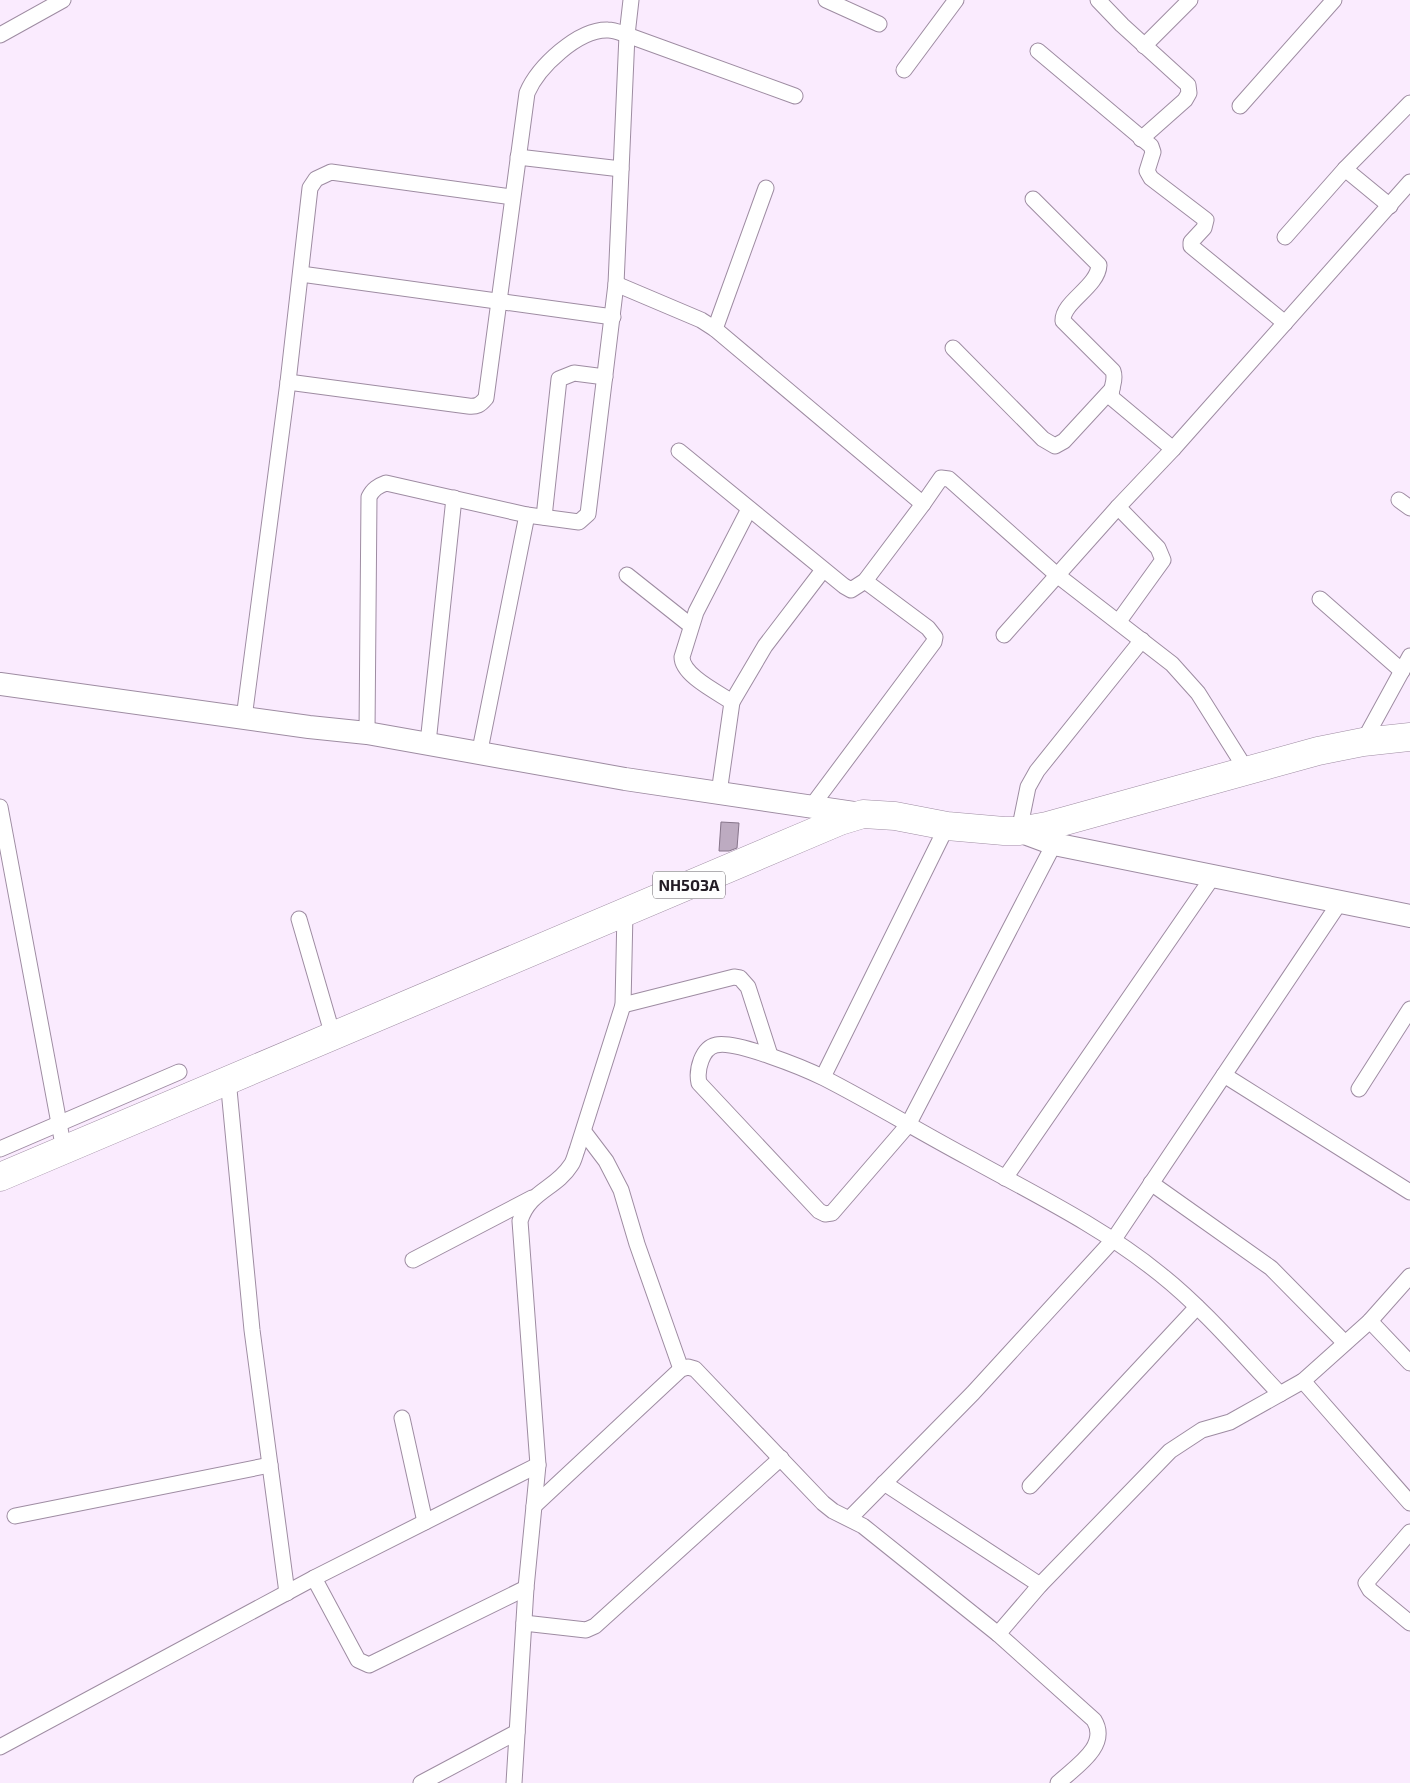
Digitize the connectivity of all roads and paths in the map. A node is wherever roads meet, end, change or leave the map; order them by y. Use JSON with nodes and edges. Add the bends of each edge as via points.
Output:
{"nodes":[{"id":1,"x":63,"y":0,"type":"edge"},
{"id":2,"x":632,"y":0,"type":"edge"},
{"id":3,"x":826,"y":0,"type":"edge"},
{"id":4,"x":956,"y":0,"type":"edge"},
{"id":5,"x":1098,"y":0,"type":"edge"},
{"id":6,"x":1190,"y":0,"type":"edge"},
{"id":7,"x":1334,"y":0,"type":"edge"},
{"id":8,"x":856,"y":6,"type":"edge"},
{"id":9,"x":879,"y":24,"type":"dead end"},
{"id":10,"x":0,"y":35,"type":"edge"},
{"id":11,"x":627,"y":35,"type":"junction"},
{"id":12,"x":1144,"y":46,"type":"junction"},
{"id":13,"x":1038,"y":51,"type":"dead end"},
{"id":14,"x":904,"y":70,"type":"dead end"},
{"id":15,"x":795,"y":96,"type":"dead end"},
{"id":16,"x":1410,"y":103,"type":"edge"},
{"id":17,"x":1240,"y":106,"type":"dead end"},
{"id":18,"x":1141,"y":139,"type":"junction"},
{"id":19,"x":518,"y":157,"type":"junction"},
{"id":20,"x":621,"y":169,"type":"junction"},
{"id":21,"x":1345,"y":169,"type":"junction"},
{"id":22,"x":1410,"y":182,"type":"edge"},
{"id":23,"x":766,"y":188,"type":"dead end"},
{"id":24,"x":512,"y":196,"type":"junction"},
{"id":25,"x":1033,"y":199,"type":"dead end"},
{"id":26,"x":1390,"y":206,"type":"junction"},
{"id":27,"x":1285,"y":237,"type":"dead end"},
{"id":28,"x":301,"y":274,"type":"junction"},
{"id":29,"x":616,"y":284,"type":"junction"},
{"id":30,"x":499,"y":301,"type":"junction"},
{"id":31,"x":612,"y":317,"type":"junction"},
{"id":32,"x":1285,"y":322,"type":"junction"},
{"id":33,"x":715,"y":329,"type":"junction"},
{"id":34,"x":953,"y":348,"type":"dead end"},
{"id":35,"x":605,"y":377,"type":"junction"},
{"id":36,"x":288,"y":382,"type":"junction"},
{"id":37,"x":1112,"y":389,"type":"junction"},
{"id":38,"x":1173,"y":449,"type":"junction"},
{"id":39,"x":679,"y":450,"type":"dead end"},
{"id":40,"x":454,"y":498,"type":"junction"},
{"id":41,"x":923,"y":504,"type":"junction"},
{"id":42,"x":1118,"y":507,"type":"junction"},
{"id":43,"x":749,"y":509,"type":"junction"},
{"id":44,"x":528,"y":515,"type":"junction"},
{"id":45,"x":544,"y":518,"type":"junction"},
{"id":46,"x":823,"y":570,"type":"junction"},
{"id":47,"x":627,"y":575,"type":"dead end"},
{"id":48,"x":1057,"y":575,"type":"junction"},
{"id":49,"x":865,"y":581,"type":"junction"},
{"id":50,"x":1320,"y":599,"type":"dead end"},
{"id":51,"x":1118,"y":621,"type":"junction"},
{"id":52,"x":690,"y":625,"type":"junction"},
{"id":53,"x":1004,"y":635,"type":"dead end"},
{"id":54,"x":1142,"y":640,"type":"junction"},
{"id":55,"x":1410,"y":656,"type":"edge"},
{"id":56,"x":1402,"y":671,"type":"junction"},
{"id":57,"x":0,"y":684,"type":"edge"},
{"id":58,"x":732,"y":702,"type":"junction"},
{"id":59,"x":244,"y":718,"type":"junction"},
{"id":60,"x":367,"y":733,"type":"junction"},
{"id":61,"x":1410,"y":736,"type":"edge"},
{"id":62,"x":1363,"y":742,"type":"junction"},
{"id":63,"x":428,"y":743,"type":"junction"},
{"id":64,"x":479,"y":754,"type":"junction"},
{"id":65,"x":1247,"y":771,"type":"junction"},
{"id":66,"x":719,"y":793,"type":"junction"},
{"id":67,"x":0,"y":807,"type":"edge"},
{"id":68,"x":811,"y":807,"type":"junction"},
{"id":69,"x":863,"y":814,"type":"junction"},
{"id":70,"x":947,"y":826,"type":"junction"},
{"id":71,"x":1019,"y":831,"type":"junction"},
{"id":72,"x":1054,"y":844,"type":"junction"},
{"id":73,"x":1212,"y":878,"type":"junction"},
{"id":74,"x":1340,"y":902,"type":"junction"},
{"id":75,"x":625,"y":912,"type":"junction"},
{"id":76,"x":1410,"y":916,"type":"edge"},
{"id":77,"x":299,"y":919,"type":"dead end"},
{"id":78,"x":623,"y":1006,"type":"junction"},
{"id":79,"x":1410,"y":1010,"type":"edge"},
{"id":80,"x":333,"y":1036,"type":"junction"},
{"id":81,"x":770,"y":1055,"type":"junction"},
{"id":82,"x":179,"y":1072,"type":"dead end"},
{"id":83,"x":1224,"y":1075,"type":"junction"},
{"id":84,"x":822,"y":1077,"type":"junction"},
{"id":85,"x":228,"y":1079,"type":"junction"},
{"id":86,"x":1359,"y":1089,"type":"dead end"},
{"id":87,"x":59,"y":1123,"type":"junction"},
{"id":88,"x":908,"y":1125,"type":"junction"},
{"id":89,"x":584,"y":1132,"type":"junction"},
{"id":90,"x":0,"y":1149,"type":"edge"},
{"id":91,"x":64,"y":1150,"type":"junction"},
{"id":92,"x":0,"y":1178,"type":"edge"},
{"id":93,"x":1005,"y":1178,"type":"junction"},
{"id":94,"x":1151,"y":1183,"type":"junction"},
{"id":95,"x":1410,"y":1192,"type":"edge"},
{"id":96,"x":533,"y":1197,"type":"junction"},
{"id":97,"x":1114,"y":1240,"type":"junction"},
{"id":98,"x":412,"y":1260,"type":"dead end"},
{"id":99,"x":1410,"y":1276,"type":"edge"},
{"id":100,"x":1197,"y":1307,"type":"junction"},
{"id":101,"x":1370,"y":1321,"type":"junction"},
{"id":102,"x":1345,"y":1344,"type":"junction"},
{"id":103,"x":1410,"y":1363,"type":"edge"},
{"id":104,"x":681,"y":1368,"type":"junction"},
{"id":105,"x":1303,"y":1381,"type":"junction"},
{"id":106,"x":1280,"y":1394,"type":"junction"},
{"id":107,"x":402,"y":1418,"type":"dead end"},
{"id":108,"x":780,"y":1458,"type":"junction"},
{"id":109,"x":270,"y":1465,"type":"junction"},
{"id":110,"x":538,"y":1465,"type":"junction"},
{"id":111,"x":884,"y":1482,"type":"junction"},
{"id":112,"x":1030,"y":1486,"type":"dead end"},
{"id":113,"x":1410,"y":1503,"type":"edge"},
{"id":114,"x":534,"y":1506,"type":"junction"},
{"id":115,"x":15,"y":1516,"type":"dead end"},
{"id":116,"x":850,"y":1518,"type":"junction"},
{"id":117,"x":425,"y":1522,"type":"junction"},
{"id":118,"x":1410,"y":1532,"type":"edge"},
{"id":119,"x":314,"y":1578,"type":"junction"},
{"id":120,"x":1040,"y":1586,"type":"junction"},
{"id":121,"x":526,"y":1588,"type":"junction"},
{"id":122,"x":287,"y":1593,"type":"junction"},
{"id":123,"x":524,"y":1623,"type":"junction"},
{"id":124,"x":1410,"y":1623,"type":"edge"},
{"id":125,"x":998,"y":1634,"type":"junction"},
{"id":126,"x":517,"y":1732,"type":"junction"},
{"id":127,"x":0,"y":1747,"type":"edge"},
{"id":128,"x":421,"y":1783,"type":"edge"},
{"id":129,"x":514,"y":1783,"type":"edge"},
{"id":130,"x":1058,"y":1783,"type":"edge"}],
"edges":[{"from":1,"to":10,"type":"street"},
{"from":2,"to":11,"type":"street"},
{"from":3,"to":8,"type":"street"},
{"from":4,"to":14,"type":"street"},
{"from":5,"to":12,"type":"street"},
{"from":6,"to":12,"type":"street"},
{"from":7,"to":17,"type":"street"},
{"from":8,"to":9,"type":"street"},
{"from":11,"to":15,"type":"street"},
{"from":11,"to":19,"type":"street","via":[[607,30],[593,33],[555,55],[543,66],[527,93]]},
{"from":11,"to":20,"type":"street"},
{"from":12,"to":18,"type":"street","via":[[1183,78],[1189,93]]},
{"from":13,"to":18,"type":"street"},
{"from":16,"to":21,"type":"street"},
{"from":18,"to":32,"type":"street","via":[[1151,146],[1153,152],[1148,171],[1151,178],[1206,220],[1191,246]]},
{"from":19,"to":20,"type":"street"},
{"from":19,"to":24,"type":"street"},
{"from":20,"to":29,"type":"street"},
{"from":21,"to":26,"type":"street"},
{"from":21,"to":27,"type":"street"},
{"from":22,"to":26,"type":"street"},
{"from":23,"to":33,"type":"street"},
{"from":24,"to":28,"type":"street","via":[[331,172],[322,174],[310,188]]},
{"from":24,"to":30,"type":"street"},
{"from":25,"to":37,"type":"street","via":[[1098,265],[1096,277],[1066,312],[1063,321],[1113,371],[1115,382]]},
{"from":26,"to":32,"type":"street"},
{"from":28,"to":30,"type":"street"},
{"from":28,"to":36,"type":"street"},
{"from":29,"to":31,"type":"street"},
{"from":29,"to":33,"type":"street"},
{"from":30,"to":31,"type":"street"},
{"from":30,"to":36,"type":"street","via":[[486,398],[476,407]]},
{"from":31,"to":35,"type":"street"},
{"from":32,"to":38,"type":"street"},
{"from":33,"to":41,"type":"street"},
{"from":34,"to":37,"type":"street","via":[[1043,439],[1056,446]]},
{"from":35,"to":45,"type":"street","via":[[588,514],[579,522]]},
{"from":35,"to":45,"type":"street","via":[[574,373],[559,379]]},
{"from":36,"to":59,"type":"street"},
{"from":37,"to":38,"type":"street","via":[[1112,398],[1116,402]]},
{"from":38,"to":42,"type":"street"},
{"from":39,"to":43,"type":"street"},
{"from":40,"to":44,"type":"street"},
{"from":40,"to":60,"type":"street","via":[[386,483],[378,486],[369,497]]},
{"from":40,"to":63,"type":"street"},
{"from":41,"to":48,"type":"street","via":[[937,482],[942,478],[949,479]]},
{"from":41,"to":49,"type":"street"},
{"from":42,"to":48,"type":"street"},
{"from":42,"to":51,"type":"street","via":[[1158,548],[1163,560]]},
{"from":43,"to":46,"type":"street"},
{"from":43,"to":52,"type":"street"},
{"from":44,"to":45,"type":"street"},
{"from":44,"to":64,"type":"street"},
{"from":46,"to":49,"type":"street","via":[[851,590]]},
{"from":46,"to":58,"type":"street","via":[[764,646]]},
{"from":47,"to":52,"type":"street"},
{"from":48,"to":51,"type":"street"},
{"from":48,"to":53,"type":"street"},
{"from":49,"to":68,"type":"street","via":[[928,628],[935,637],[934,642]]},
{"from":50,"to":56,"type":"street"},
{"from":51,"to":54,"type":"street"},
{"from":52,"to":58,"type":"street","via":[[682,656],[684,668]]},
{"from":54,"to":65,"type":"street","via":[[1185,676]]},
{"from":54,"to":71,"type":"street","via":[[1037,771],[1028,787]]},
{"from":55,"to":56,"type":"street"},
{"from":56,"to":62,"type":"street"},
{"from":57,"to":59,"type":"street"},
{"from":58,"to":66,"type":"street"},
{"from":59,"to":60,"type":"street"},
{"from":60,"to":63,"type":"street"},
{"from":61,"to":62,"type":"highway","number":"NH503A"},
{"from":62,"to":65,"type":"highway","number":"NH503A"},
{"from":63,"to":64,"type":"street"},
{"from":64,"to":66,"type":"street"},
{"from":65,"to":71,"type":"highway","number":"NH503A"},
{"from":66,"to":68,"type":"street"},
{"from":67,"to":87,"type":"street"},
{"from":68,"to":69,"type":"street"},
{"from":69,"to":70,"type":"highway","number":"NH503A","via":[[895,816]]},
{"from":69,"to":75,"type":"highway","number":"NH503A","via":[[822,828]]},
{"from":70,"to":71,"type":"highway","number":"NH503A"},
{"from":70,"to":84,"type":"street"},
{"from":71,"to":72,"type":"street"},
{"from":72,"to":73,"type":"street"},
{"from":72,"to":88,"type":"street"},
{"from":73,"to":74,"type":"street"},
{"from":73,"to":93,"type":"street"},
{"from":74,"to":76,"type":"street"},
{"from":74,"to":83,"type":"street"},
{"from":75,"to":78,"type":"street"},
{"from":75,"to":80,"type":"highway","number":"NH503A"},
{"from":77,"to":80,"type":"street"},
{"from":78,"to":81,"type":"street","via":[[740,978],[748,987]]},
{"from":78,"to":89,"type":"street"},
{"from":79,"to":86,"type":"street"},
{"from":80,"to":85,"type":"highway","number":"NH503A"},
{"from":81,"to":84,"type":"street"},
{"from":81,"to":88,"type":"street","via":[[715,1045],[705,1053],[697,1075],[699,1083],[819,1211],[832,1213]]},
{"from":82,"to":87,"type":"street"},
{"from":83,"to":94,"type":"street"},
{"from":83,"to":95,"type":"street"},
{"from":84,"to":88,"type":"street"},
{"from":85,"to":91,"type":"highway","number":"NH503A"},
{"from":85,"to":109,"type":"street","via":[[252,1330]]},
{"from":87,"to":90,"type":"street"},
{"from":87,"to":91,"type":"street"},
{"from":88,"to":93,"type":"street"},
{"from":89,"to":96,"type":"street","via":[[571,1165]]},
{"from":89,"to":104,"type":"street","via":[[606,1161],[621,1190]]},
{"from":91,"to":92,"type":"highway","number":"NH503A"},
{"from":93,"to":97,"type":"street"},
{"from":94,"to":97,"type":"street"},
{"from":94,"to":102,"type":"street","via":[[1271,1268]]},
{"from":96,"to":98,"type":"street"},
{"from":96,"to":110,"type":"street","via":[[520,1221]]},
{"from":97,"to":100,"type":"street"},
{"from":97,"to":111,"type":"street"},
{"from":99,"to":101,"type":"street"},
{"from":100,"to":106,"type":"street"},
{"from":100,"to":112,"type":"street"},
{"from":101,"to":102,"type":"street"},
{"from":101,"to":103,"type":"street"},
{"from":102,"to":105,"type":"street"},
{"from":104,"to":108,"type":"street","via":[[695,1369]]},
{"from":104,"to":114,"type":"street"},
{"from":105,"to":106,"type":"street"},
{"from":105,"to":113,"type":"street"},
{"from":106,"to":120,"type":"street","via":[[1230,1422],[1202,1430],[1170,1451]]},
{"from":107,"to":117,"type":"street"},
{"from":108,"to":116,"type":"street","via":[[823,1503]]},
{"from":108,"to":123,"type":"street","via":[[595,1626],[586,1630]]},
{"from":109,"to":115,"type":"street"},
{"from":109,"to":122,"type":"street"},
{"from":110,"to":114,"type":"street"},
{"from":110,"to":117,"type":"street"},
{"from":111,"to":116,"type":"street"},
{"from":111,"to":120,"type":"street"},
{"from":114,"to":121,"type":"street"},
{"from":116,"to":125,"type":"street"},
{"from":117,"to":119,"type":"street"},
{"from":118,"to":124,"type":"street","via":[[1366,1583]]},
{"from":119,"to":121,"type":"street","via":[[358,1660],[368,1665]]},
{"from":119,"to":122,"type":"street"},
{"from":120,"to":125,"type":"street"},
{"from":121,"to":123,"type":"street"},
{"from":122,"to":127,"type":"street"},
{"from":123,"to":126,"type":"street"},
{"from":125,"to":130,"type":"street","via":[[1098,1727],[1099,1742],[1094,1750]]},
{"from":126,"to":128,"type":"street"},
{"from":126,"to":129,"type":"street"}]}
